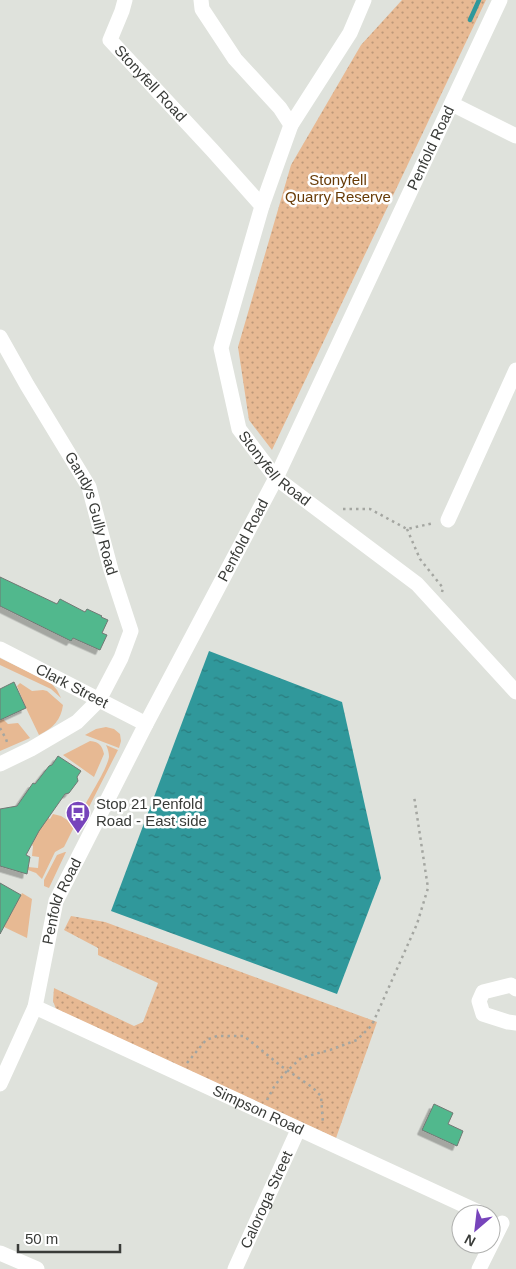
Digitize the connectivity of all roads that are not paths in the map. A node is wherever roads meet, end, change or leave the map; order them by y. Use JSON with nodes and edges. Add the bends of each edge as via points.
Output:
{"nodes":[{"id":1,"x":125,"y":0,"type":"edge"},
{"id":2,"x":201,"y":0,"type":"edge"},
{"id":3,"x":364,"y":0,"type":"edge"},
{"id":4,"x":500,"y":0,"type":"edge"},
{"id":5,"x":452,"y":104,"type":"junction"},
{"id":6,"x":291,"y":125,"type":"junction"},
{"id":7,"x":516,"y":136,"type":"edge"},
{"id":8,"x":262,"y":206,"type":"junction"},
{"id":9,"x":0,"y":337,"type":"edge"},
{"id":10,"x":516,"y":370,"type":"edge"},
{"id":11,"x":276,"y":478,"type":"junction"},
{"id":12,"x":448,"y":520,"type":"road end"},
{"id":13,"x":0,"y":649,"type":"edge"},
{"id":14,"x":516,"y":692,"type":"edge"},
{"id":15,"x":99,"y":700,"type":"junction"},
{"id":16,"x":146,"y":724,"type":"junction"},
{"id":17,"x":6,"y":761,"type":"edge"},
{"id":18,"x":516,"y":989,"type":"edge"},
{"id":19,"x":35,"y":1007,"type":"junction"},
{"id":20,"x":516,"y":1023,"type":"edge"},
{"id":21,"x":0,"y":1084,"type":"edge"},
{"id":22,"x":298,"y":1130,"type":"junction"},
{"id":23,"x":461,"y":1204,"type":"edge"},
{"id":24,"x":503,"y":1223,"type":"edge"},
{"id":25,"x":0,"y":1253,"type":"edge"},
{"id":26,"x":37,"y":1269,"type":"edge"},
{"id":27,"x":235,"y":1269,"type":"edge"},
{"id":28,"x":478,"y":1269,"type":"edge"}],
"edges":[{"from":1,"to":8,"type":"street","name":"Stonyfell Road","via":[[110,40]]},
{"from":2,"to":6,"type":"street","via":[[202,8],[235,59],[280,108]]},
{"from":3,"to":6,"type":"street","via":[[350,33]]},
{"from":4,"to":5,"type":"street","name":"Penfold Road"},
{"from":5,"to":7,"type":"street"},
{"from":5,"to":11,"type":"street","name":"Penfold Road"},
{"from":6,"to":8,"type":"street"},
{"from":8,"to":11,"type":"street","name":"Stonyfell Road","via":[[221,348],[239,429]]},
{"from":9,"to":15,"type":"street","name":"Gandys Gully Road","via":[[89,487],[131,631]]},
{"from":10,"to":12,"type":"street"},
{"from":11,"to":14,"type":"street","name":"Stonyfell Road","via":[[417,584]]},
{"from":11,"to":16,"type":"street","name":"Penfold Road"},
{"from":13,"to":15,"type":"street","name":"Clark Street"},
{"from":15,"to":16,"type":"street","name":"Clark Street"},
{"from":15,"to":17,"type":"street","name":"Gandys Gully Road","via":[[77,722]]},
{"from":16,"to":19,"type":"street","name":"Penfold Road","via":[[56,901]]},
{"from":18,"to":20,"type":"street","via":[[510,985],[483,992],[479,1001],[483,1014]]},
{"from":19,"to":21,"type":"street","name":"Penfold Road"},
{"from":19,"to":22,"type":"street","name":"Simpson Road"},
{"from":22,"to":23,"type":"street","name":"Simpson Road"},
{"from":22,"to":27,"type":"street","name":"Caloroga Street"},
{"from":24,"to":28,"type":"street"},
{"from":25,"to":26,"type":"street"}]}
